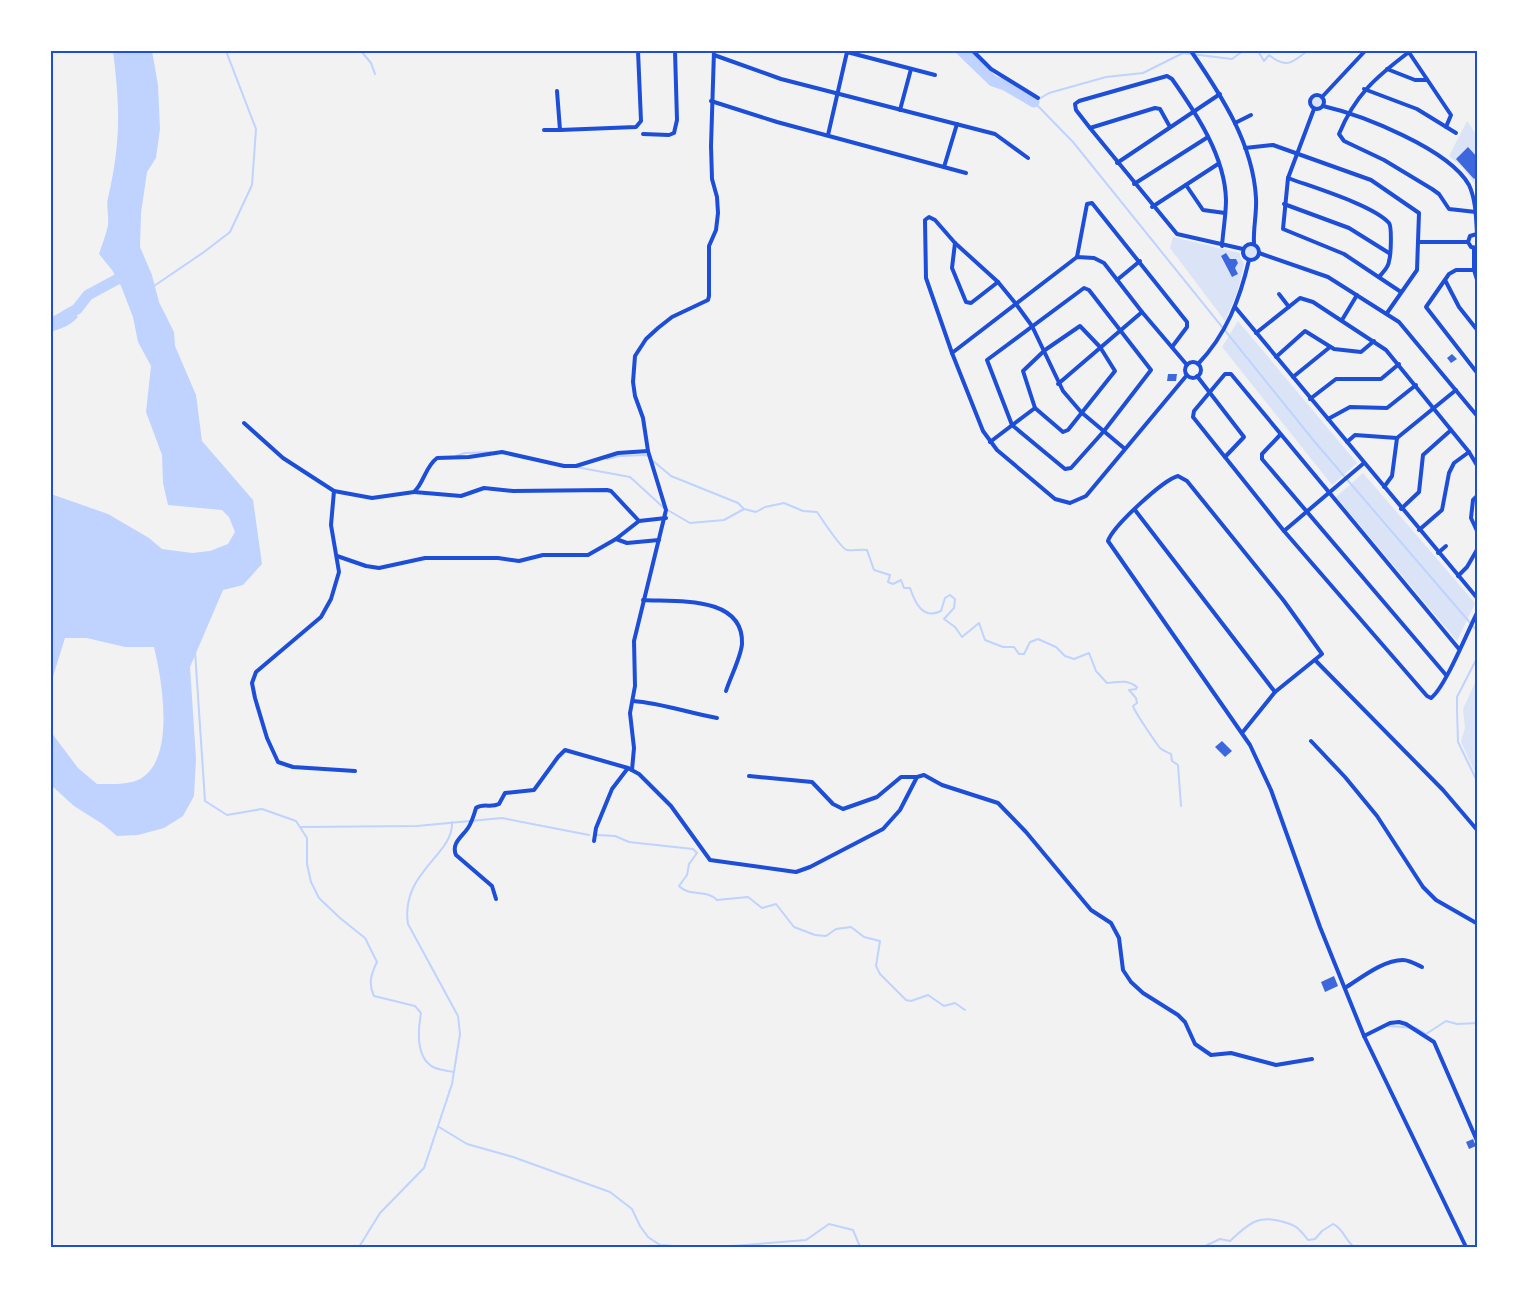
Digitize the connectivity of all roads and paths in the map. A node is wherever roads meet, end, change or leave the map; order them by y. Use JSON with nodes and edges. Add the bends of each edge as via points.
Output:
{"nodes":[{"id":1,"x":638,"y":51,"type":"edge"},
{"id":2,"x":675,"y":51,"type":"edge"},
{"id":3,"x":973,"y":51,"type":"edge"},
{"id":4,"x":1191,"y":51,"type":"edge"},
{"id":5,"x":1365,"y":51,"type":"edge"},
{"id":6,"x":1409,"y":51,"type":"edge"},
{"id":7,"x":714,"y":53,"type":"edge"},
{"id":8,"x":911,"y":69,"type":"junction"},
{"id":9,"x":1386,"y":69,"type":"junction"},
{"id":10,"x":935,"y":75,"type":"dead end"},
{"id":11,"x":1427,"y":80,"type":"junction"},
{"id":12,"x":1364,"y":89,"type":"junction"},
{"id":13,"x":557,"y":91,"type":"dead end"},
{"id":14,"x":837,"y":94,"type":"junction"},
{"id":15,"x":1220,"y":94,"type":"junction"},
{"id":16,"x":1322,"y":97,"type":"junction"},
{"id":17,"x":1038,"y":98,"type":"dead end"},
{"id":18,"x":712,"y":101,"type":"junction"},
{"id":19,"x":1323,"y":106,"type":"junction"},
{"id":20,"x":1314,"y":109,"type":"junction"},
{"id":21,"x":900,"y":110,"type":"junction"},
{"id":22,"x":1194,"y":110,"type":"junction"},
{"id":23,"x":1348,"y":112,"type":"junction"},
{"id":24,"x":1251,"y":115,"type":"dead end"},
{"id":25,"x":1235,"y":123,"type":"junction"},
{"id":26,"x":957,"y":124,"type":"junction"},
{"id":27,"x":1170,"y":127,"type":"junction"},
{"id":28,"x":1446,"y":127,"type":"junction"},
{"id":29,"x":1090,"y":128,"type":"junction"},
{"id":30,"x":544,"y":130,"type":"dead end"},
{"id":31,"x":560,"y":130,"type":"junction"},
{"id":32,"x":1456,"y":133,"type":"dead end"},
{"id":33,"x":643,"y":134,"type":"dead end"},
{"id":34,"x":828,"y":135,"type":"junction"},
{"id":35,"x":1208,"y":137,"type":"junction"},
{"id":36,"x":1245,"y":148,"type":"junction"},
{"id":37,"x":1296,"y":153,"type":"junction"},
{"id":38,"x":1028,"y":158,"type":"dead end"},
{"id":39,"x":1117,"y":163,"type":"junction"},
{"id":40,"x":1218,"y":164,"type":"junction"},
{"id":41,"x":944,"y":167,"type":"junction"},
{"id":42,"x":966,"y":173,"type":"dead end"},
{"id":43,"x":1288,"y":178,"type":"junction"},
{"id":44,"x":1134,"y":184,"type":"junction"},
{"id":45,"x":1186,"y":185,"type":"junction"},
{"id":46,"x":1284,"y":204,"type":"junction"},
{"id":47,"x":1152,"y":207,"type":"junction"},
{"id":48,"x":1476,"y":212,"type":"junction"},
{"id":49,"x":1225,"y":213,"type":"junction"},
{"id":50,"x":1477,"y":234,"type":"edge"},
{"id":51,"x":1419,"y":242,"type":"junction"},
{"id":52,"x":1468,"y":242,"type":"junction"},
{"id":53,"x":955,"y":243,"type":"junction"},
{"id":54,"x":1254,"y":244,"type":"junction"},
{"id":55,"x":1222,"y":246,"type":"junction"},
{"id":56,"x":1476,"y":248,"type":"edge"},
{"id":57,"x":1243,"y":249,"type":"junction"},
{"id":58,"x":1259,"y":253,"type":"junction"},
{"id":59,"x":1389,"y":253,"type":"junction"},
{"id":60,"x":1077,"y":257,"type":"junction"},
{"id":61,"x":1248,"y":260,"type":"junction"},
{"id":62,"x":1140,"y":261,"type":"junction"},
{"id":63,"x":1476,"y":270,"type":"edge"},
{"id":64,"x":1379,"y":277,"type":"junction"},
{"id":65,"x":1117,"y":280,"type":"junction"},
{"id":66,"x":1445,"y":280,"type":"junction"},
{"id":67,"x":998,"y":282,"type":"junction"},
{"id":68,"x":1478,"y":284,"type":"edge"},
{"id":69,"x":1401,"y":292,"type":"junction"},
{"id":70,"x":1279,"y":294,"type":"dead end"},
{"id":71,"x":1357,"y":295,"type":"junction"},
{"id":72,"x":1016,"y":304,"type":"junction"},
{"id":73,"x":1235,"y":307,"type":"junction"},
{"id":74,"x":1289,"y":307,"type":"junction"},
{"id":75,"x":1142,"y":312,"type":"junction"},
{"id":76,"x":1386,"y":313,"type":"junction"},
{"id":77,"x":1342,"y":320,"type":"junction"},
{"id":78,"x":1032,"y":326,"type":"junction"},
{"id":79,"x":1120,"y":329,"type":"junction"},
{"id":80,"x":1478,"y":331,"type":"edge"},
{"id":81,"x":1256,"y":333,"type":"junction"},
{"id":82,"x":1374,"y":341,"type":"junction"},
{"id":83,"x":1100,"y":347,"type":"junction"},
{"id":84,"x":1330,"y":347,"type":"junction"},
{"id":85,"x":1172,"y":348,"type":"junction"},
{"id":86,"x":1045,"y":350,"type":"junction"},
{"id":87,"x":952,"y":353,"type":"junction"},
{"id":88,"x":1276,"y":357,"type":"junction"},
{"id":89,"x":1198,"y":364,"type":"junction"},
{"id":90,"x":1399,"y":364,"type":"junction"},
{"id":91,"x":1187,"y":365,"type":"junction"},
{"id":92,"x":1478,"y":374,"type":"edge"},
{"id":93,"x":1187,"y":375,"type":"junction"},
{"id":94,"x":1197,"y":376,"type":"junction"},
{"id":95,"x":1293,"y":377,"type":"junction"},
{"id":96,"x":1058,"y":384,"type":"junction"},
{"id":97,"x":1416,"y":385,"type":"junction"},
{"id":98,"x":1456,"y":390,"type":"junction"},
{"id":99,"x":1210,"y":392,"type":"junction"},
{"id":100,"x":1310,"y":399,"type":"junction"},
{"id":101,"x":1035,"y":408,"type":"junction"},
{"id":102,"x":1433,"y":409,"type":"junction"},
{"id":103,"x":1081,"y":412,"type":"junction"},
{"id":104,"x":1478,"y":417,"type":"edge"},
{"id":105,"x":1328,"y":419,"type":"junction"},
{"id":106,"x":244,"y":423,"type":"dead end"},
{"id":107,"x":1012,"y":425,"type":"junction"},
{"id":108,"x":1451,"y":430,"type":"junction"},
{"id":109,"x":1104,"y":431,"type":"junction"},
{"id":110,"x":1280,"y":435,"type":"junction"},
{"id":111,"x":1397,"y":438,"type":"junction"},
{"id":112,"x":990,"y":442,"type":"junction"},
{"id":113,"x":1347,"y":442,"type":"junction"},
{"id":114,"x":1125,"y":449,"type":"junction"},
{"id":115,"x":648,"y":451,"type":"junction"},
{"id":116,"x":1469,"y":452,"type":"junction"},
{"id":117,"x":1225,"y":457,"type":"junction"},
{"id":118,"x":1364,"y":463,"type":"junction"},
{"id":119,"x":1478,"y":467,"type":"edge"},
{"id":120,"x":1384,"y":487,"type":"junction"},
{"id":121,"x":334,"y":491,"type":"junction"},
{"id":122,"x":414,"y":492,"type":"junction"},
{"id":123,"x":1329,"y":494,"type":"junction"},
{"id":124,"x":1478,"y":495,"type":"edge"},
{"id":125,"x":1401,"y":509,"type":"junction"},
{"id":126,"x":1135,"y":510,"type":"junction"},
{"id":127,"x":1306,"y":512,"type":"junction"},
{"id":128,"x":666,"y":518,"type":"junction"},
{"id":129,"x":639,"y":521,"type":"junction"},
{"id":130,"x":1419,"y":530,"type":"junction"},
{"id":131,"x":1284,"y":531,"type":"junction"},
{"id":132,"x":1478,"y":533,"type":"edge"},
{"id":133,"x":616,"y":538,"type":"junction"},
{"id":134,"x":659,"y":540,"type":"junction"},
{"id":135,"x":1446,"y":546,"type":"dead end"},
{"id":136,"x":1478,"y":548,"type":"edge"},
{"id":137,"x":1438,"y":553,"type":"junction"},
{"id":138,"x":337,"y":556,"type":"junction"},
{"id":139,"x":1458,"y":576,"type":"junction"},
{"id":140,"x":1478,"y":599,"type":"edge"},
{"id":141,"x":643,"y":600,"type":"junction"},
{"id":142,"x":1478,"y":612,"type":"edge"},
{"id":143,"x":1459,"y":649,"type":"junction"},
{"id":144,"x":1315,"y":660,"type":"junction"},
{"id":145,"x":1446,"y":675,"type":"junction"},
{"id":146,"x":726,"y":691,"type":"dead end"},
{"id":147,"x":1275,"y":692,"type":"junction"},
{"id":148,"x":633,"y":701,"type":"junction"},
{"id":149,"x":717,"y":718,"type":"dead end"},
{"id":150,"x":1242,"y":733,"type":"junction"},
{"id":151,"x":1311,"y":741,"type":"dead end"},
{"id":152,"x":630,"y":769,"type":"junction"},
{"id":153,"x":355,"y":771,"type":"dead end"},
{"id":154,"x":749,"y":776,"type":"dead end"},
{"id":155,"x":917,"y":777,"type":"junction"},
{"id":156,"x":1478,"y":831,"type":"edge"},
{"id":157,"x":594,"y":841,"type":"dead end"},
{"id":158,"x":496,"y":898,"type":"dead end"},
{"id":159,"x":1478,"y":924,"type":"edge"},
{"id":160,"x":1422,"y":966,"type":"dead end"},
{"id":161,"x":1345,"y":988,"type":"junction"},
{"id":162,"x":1364,"y":1036,"type":"junction"},
{"id":163,"x":1312,"y":1059,"type":"dead end"},
{"id":164,"x":1478,"y":1143,"type":"edge"},
{"id":165,"x":1466,"y":1247,"type":"edge"}],
"edges":[{"from":1,"to":31,"type":"street","via":[[640,125]]},
{"from":2,"to":33,"type":"street","via":[[674,133],[669,136]]},
{"from":3,"to":17,"type":"street","via":[[991,69]]},
{"from":4,"to":15,"type":"street"},
{"from":5,"to":16,"type":"street"},
{"from":6,"to":9,"type":"street"},
{"from":6,"to":11,"type":"street"},
{"from":7,"to":14,"type":"street","via":[[780,79]]},
{"from":7,"to":18,"type":"street"},
{"from":8,"to":10,"type":"street"},
{"from":8,"to":14,"type":"street","via":[[849,52]]},
{"from":8,"to":21,"type":"street"},
{"from":9,"to":11,"type":"street","via":[[1415,80]]},
{"from":9,"to":12,"type":"street"},
{"from":11,"to":28,"type":"street","via":[[1451,114]]},
{"from":12,"to":23,"type":"street"},
{"from":12,"to":28,"type":"street","via":[[1417,109]]},
{"from":13,"to":31,"type":"street"},
{"from":14,"to":21,"type":"street"},
{"from":14,"to":34,"type":"street"},
{"from":15,"to":22,"type":"street"},
{"from":15,"to":25,"type":"street"},
{"from":16,"to":19,"type":"street"},
{"from":16,"to":20,"type":"street","via":[[1315,96],[1311,100]]},
{"from":18,"to":34,"type":"street"},
{"from":18,"to":115,"type":"street","via":[[712,179],[718,213],[716,230],[709,246],[709,296],[708,300],[658,328],[635,356],[633,382]]},
{"from":19,"to":20,"type":"street"},
{"from":19,"to":23,"type":"street"},
{"from":20,"to":37,"type":"street"},
{"from":21,"to":26,"type":"street"},
{"from":22,"to":27,"type":"street"},
{"from":22,"to":29,"type":"street","via":[[1167,76],[1079,100],[1075,104],[1076,110]]},
{"from":22,"to":35,"type":"street"},
{"from":23,"to":48,"type":"street","via":[[1388,128],[1445,160],[1469,186]]},
{"from":23,"to":48,"type":"street","via":[[1339,134],[1344,141],[1432,189],[1449,209]]},
{"from":24,"to":25,"type":"street"},
{"from":25,"to":36,"type":"street"},
{"from":26,"to":38,"type":"street","via":[[995,134]]},
{"from":26,"to":41,"type":"street"},
{"from":27,"to":29,"type":"street","via":[[1160,109],[1156,108]]},
{"from":27,"to":39,"type":"street"},
{"from":28,"to":32,"type":"street"},
{"from":29,"to":39,"type":"street"},
{"from":30,"to":31,"type":"street"},
{"from":34,"to":41,"type":"street"},
{"from":35,"to":40,"type":"street"},
{"from":35,"to":44,"type":"street"},
{"from":36,"to":37,"type":"street","via":[[1273,145]]},
{"from":36,"to":54,"type":"street","via":[[1256,198]]},
{"from":37,"to":43,"type":"street"},
{"from":37,"to":51,"type":"street","via":[[1371,180],[1400,199],[1420,215]]},
{"from":39,"to":44,"type":"street"},
{"from":40,"to":45,"type":"street"},
{"from":40,"to":49,"type":"street","via":[[1224,187]]},
{"from":41,"to":42,"type":"street"},
{"from":43,"to":46,"type":"street"},
{"from":43,"to":59,"type":"street","via":[[1375,213],[1390,226]]},
{"from":44,"to":47,"type":"street"},
{"from":45,"to":47,"type":"street"},
{"from":45,"to":49,"type":"street","via":[[1203,210]]},
{"from":46,"to":59,"type":"street","via":[[1348,228]]},
{"from":46,"to":64,"type":"street","via":[[1284,231],[1344,254]]},
{"from":47,"to":55,"type":"street","via":[[1177,234]]},
{"from":48,"to":50,"type":"street"},
{"from":49,"to":55,"type":"street"},
{"from":50,"to":52,"type":"street","via":[[1470,236]]},
{"from":51,"to":52,"type":"street"},
{"from":51,"to":69,"type":"street","via":[[1417,270]]},
{"from":52,"to":56,"type":"street"},
{"from":53,"to":67,"type":"street"},
{"from":53,"to":67,"type":"street","via":[[952,268],[966,302],[971,303]]},
{"from":53,"to":87,"type":"street","via":[[935,220],[925,220],[924,272]]},
{"from":54,"to":57,"type":"street"},
{"from":54,"to":58,"type":"street"},
{"from":55,"to":57,"type":"street"},
{"from":56,"to":63,"type":"street"},
{"from":57,"to":61,"type":"street","via":[[1243,256]]},
{"from":58,"to":61,"type":"street","via":[[1255,259]]},
{"from":58,"to":71,"type":"street","via":[[1328,277]]},
{"from":59,"to":64,"type":"street","via":[[1390,262]]},
{"from":60,"to":62,"type":"street","via":[[1088,204],[1092,202]]},
{"from":60,"to":65,"type":"street","via":[[1099,260]]},
{"from":60,"to":72,"type":"street"},
{"from":61,"to":73,"type":"street"},
{"from":62,"to":65,"type":"street"},
{"from":62,"to":85,"type":"street","via":[[1188,324]]},
{"from":63,"to":66,"type":"street","via":[[1453,271]]},
{"from":63,"to":68,"type":"street"},
{"from":64,"to":69,"type":"street"},
{"from":65,"to":75,"type":"street"},
{"from":66,"to":80,"type":"street","via":[[1459,307]]},
{"from":66,"to":92,"type":"street","via":[[1426,309]]},
{"from":67,"to":72,"type":"street"},
{"from":69,"to":76,"type":"street"},
{"from":70,"to":74,"type":"street"},
{"from":71,"to":76,"type":"street"},
{"from":71,"to":77,"type":"street"},
{"from":72,"to":78,"type":"street"},
{"from":72,"to":87,"type":"street"},
{"from":73,"to":81,"type":"street"},
{"from":73,"to":89,"type":"street","via":[[1221,337]]},
{"from":74,"to":77,"type":"street","via":[[1304,298]]},
{"from":74,"to":81,"type":"street"},
{"from":75,"to":79,"type":"street"},
{"from":75,"to":85,"type":"street"},
{"from":76,"to":98,"type":"street","via":[[1410,333]]},
{"from":77,"to":82,"type":"street"},
{"from":78,"to":79,"type":"street","via":[[1087,288]]},
{"from":78,"to":86,"type":"street"},
{"from":78,"to":107,"type":"street","via":[[987,360]]},
{"from":79,"to":83,"type":"street"},
{"from":79,"to":109,"type":"street","via":[[1151,370]]},
{"from":81,"to":88,"type":"street"},
{"from":82,"to":84,"type":"street","via":[[1362,352]]},
{"from":82,"to":90,"type":"street"},
{"from":83,"to":86,"type":"street","via":[[1080,326]]},
{"from":83,"to":96,"type":"street"},
{"from":83,"to":103,"type":"street","via":[[1116,371]]},
{"from":84,"to":88,"type":"street","via":[[1305,331]]},
{"from":84,"to":95,"type":"street"},
{"from":85,"to":91,"type":"street"},
{"from":86,"to":96,"type":"street"},
{"from":86,"to":101,"type":"street","via":[[1023,371]]},
{"from":87,"to":112,"type":"street"},
{"from":88,"to":95,"type":"street"},
{"from":89,"to":91,"type":"street"},
{"from":89,"to":94,"type":"street"},
{"from":90,"to":97,"type":"street"},
{"from":90,"to":100,"type":"street","via":[[1380,379],[1336,379]]},
{"from":91,"to":93,"type":"street"},
{"from":93,"to":94,"type":"street"},
{"from":93,"to":114,"type":"street"},
{"from":94,"to":99,"type":"street"},
{"from":95,"to":100,"type":"street"},
{"from":96,"to":103,"type":"street"},
{"from":97,"to":102,"type":"street"},
{"from":97,"to":105,"type":"street","via":[[1387,408],[1350,407]]},
{"from":98,"to":102,"type":"street"},
{"from":98,"to":104,"type":"street"},
{"from":99,"to":110,"type":"street","via":[[1225,374],[1231,374]]},
{"from":99,"to":117,"type":"street","via":[[1194,411],[1193,417]]},
{"from":99,"to":117,"type":"street","via":[[1244,436]]},
{"from":100,"to":105,"type":"street"},
{"from":101,"to":103,"type":"street","via":[[1063,432]]},
{"from":101,"to":107,"type":"street"},
{"from":102,"to":108,"type":"street"},
{"from":102,"to":111,"type":"street"},
{"from":103,"to":109,"type":"street"},
{"from":105,"to":113,"type":"street"},
{"from":106,"to":121,"type":"street","via":[[283,458]]},
{"from":107,"to":109,"type":"street","via":[[1068,470]]},
{"from":107,"to":112,"type":"street"},
{"from":108,"to":116,"type":"street"},
{"from":108,"to":125,"type":"street","via":[[1423,455],[1419,492]]},
{"from":109,"to":114,"type":"street"},
{"from":110,"to":123,"type":"street"},
{"from":110,"to":127,"type":"street","via":[[1261,456]]},
{"from":111,"to":113,"type":"street","via":[[1355,435]]},
{"from":111,"to":120,"type":"street","via":[[1392,476]]},
{"from":112,"to":114,"type":"street","via":[[1056,499],[1070,503],[1086,496]]},
{"from":113,"to":118,"type":"street"},
{"from":115,"to":122,"type":"street","via":[[618,453],[576,466],[502,452],[437,458]]},
{"from":115,"to":128,"type":"street","via":[[665,503]]},
{"from":116,"to":119,"type":"street"},
{"from":116,"to":130,"type":"street","via":[[1454,463],[1449,473],[1442,510]]},
{"from":117,"to":131,"type":"street"},
{"from":118,"to":120,"type":"street"},
{"from":118,"to":123,"type":"street"},
{"from":120,"to":125,"type":"street"},
{"from":121,"to":122,"type":"street","via":[[372,498]]},
{"from":121,"to":138,"type":"street","via":[[331,525]]},
{"from":122,"to":129,"type":"street","via":[[461,496],[484,488],[513,491],[607,490]]},
{"from":123,"to":127,"type":"street"},
{"from":123,"to":143,"type":"street"},
{"from":124,"to":132,"type":"street","via":[[1473,500],[1472,518]]},
{"from":125,"to":130,"type":"street"},
{"from":126,"to":144,"type":"street","via":[[1167,480],[1178,476],[1187,481],[1284,601],[1322,654]]},
{"from":126,"to":147,"type":"street"},
{"from":126,"to":150,"type":"street","via":[[1108,541]]},
{"from":127,"to":131,"type":"street"},
{"from":127,"to":145,"type":"street"},
{"from":128,"to":129,"type":"street"},
{"from":128,"to":134,"type":"street"},
{"from":129,"to":133,"type":"street"},
{"from":130,"to":137,"type":"street"},
{"from":131,"to":145,"type":"street","via":[[1427,696],[1431,698]]},
{"from":133,"to":134,"type":"street","via":[[627,543]]},
{"from":133,"to":138,"type":"street","via":[[588,555],[543,555],[519,560],[431,558],[379,568]]},
{"from":134,"to":141,"type":"street"},
{"from":135,"to":137,"type":"street"},
{"from":136,"to":139,"type":"street"},
{"from":137,"to":139,"type":"street"},
{"from":138,"to":153,"type":"street","via":[[339,572],[323,614],[256,672],[252,683],[267,738],[278,762]]},
{"from":139,"to":140,"type":"street"},
{"from":141,"to":146,"type":"street","via":[[700,604],[721,609],[732,616],[742,643]]},
{"from":141,"to":148,"type":"street","via":[[634,641]]},
{"from":142,"to":143,"type":"street"},
{"from":143,"to":145,"type":"street"},
{"from":144,"to":147,"type":"street"},
{"from":144,"to":156,"type":"street","via":[[1443,790]]},
{"from":147,"to":150,"type":"street"},
{"from":148,"to":149,"type":"street","via":[[652,702]]},
{"from":148,"to":152,"type":"street","via":[[630,713],[634,748]]},
{"from":150,"to":161,"type":"street","via":[[1271,790]]},
{"from":151,"to":159,"type":"street","via":[[1377,816],[1423,887],[1436,900]]},
{"from":152,"to":155,"type":"street","via":[[671,806],[710,860],[796,872],[882,829],[900,810]]},
{"from":152,"to":157,"type":"street","via":[[612,790]]},
{"from":152,"to":158,"type":"street","via":[[565,750],[534,790],[505,793],[499,804],[476,808],[454,850],[466,866],[492,886]]},
{"from":154,"to":155,"type":"street","via":[[812,782],[833,804],[843,809],[877,797],[901,777]]},
{"from":155,"to":163,"type":"street","via":[[924,775],[942,785],[998,803],[1091,910],[1111,923],[1119,938],[1123,970],[1127,976],[1144,993],[1185,1022],[1194,1044],[1211,1055],[1231,1053],[1268,1064]]},
{"from":160,"to":161,"type":"street","via":[[1396,961]]},
{"from":161,"to":162,"type":"street"},
{"from":162,"to":164,"type":"street","via":[[1390,1023],[1406,1024],[1438,1047]]},
{"from":162,"to":165,"type":"street"}]}
